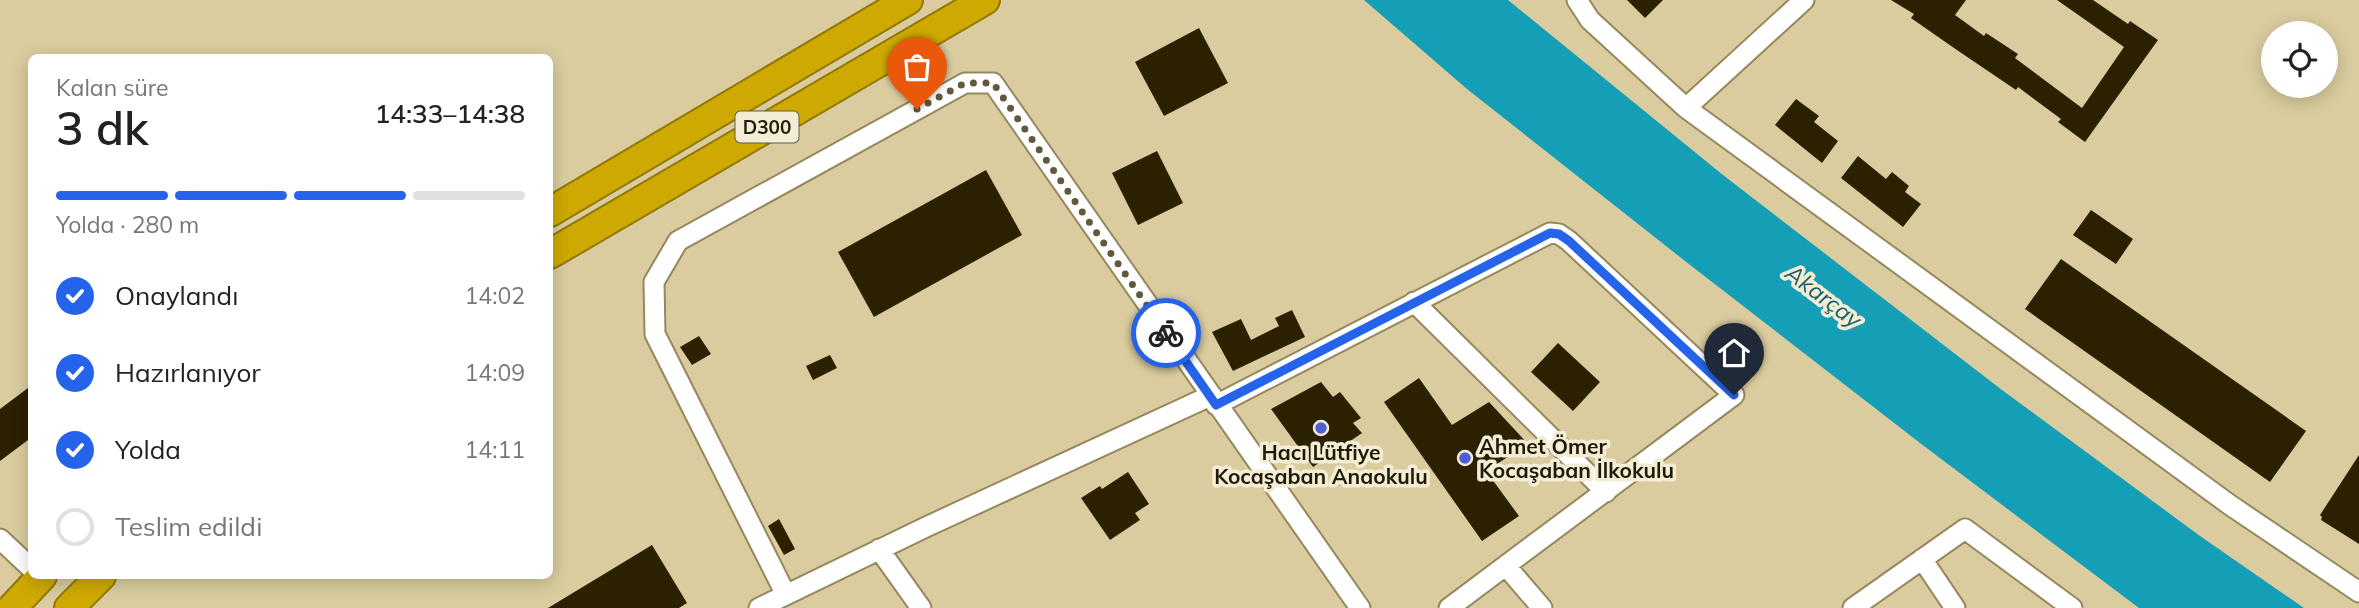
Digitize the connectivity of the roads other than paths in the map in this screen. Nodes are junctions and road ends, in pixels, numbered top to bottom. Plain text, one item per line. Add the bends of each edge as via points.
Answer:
1 (908, 0) edge
2 (985, 0) edge
3 (1577, 0) edge
4 (1804, 0) edge
5 (1686, 108) junction
6 (553, 210) edge
7 (553, 252) edge
8 (1414, 302) junction
9 (1213, 401) junction
10 (1606, 492) junction
11 (0, 539) edge
12 (879, 549) junction
13 (1922, 559) junction
14 (28, 565) edge
15 (1506, 566) junction
16 (34, 579) edge
17 (98, 579) edge
18 (2359, 592) edge
19 (785, 593) junction
20 (72, 607) edge
21 (12, 608) edge
22 (759, 608) edge
23 (921, 608) edge
24 (1360, 608) edge
25 (1449, 608) edge
26 (1542, 608) edge
27 (1853, 608) edge
28 (1955, 608) edge
29 (2072, 608) edge

1 - 6 highway, D300
2 - 7 highway, D300
3 - 5 street via 1590,20
4 - 5 street
5 - 18 street via 2230,505
8 - 9 street
8 - 10 street
8 - 10 street via 1542,235 1559,234 1734,395
9 - 12 street
9 - 19 street via 993,83 965,83 678,241 654,282 655,334
9 - 24 street
10 - 15 street
11 - 14 street
12 - 19 street
12 - 23 street
13 - 27 street
13 - 28 street
13 - 29 street via 1965,529
15 - 25 street
15 - 26 street
16 - 21 highway
17 - 20 highway
19 - 22 street

